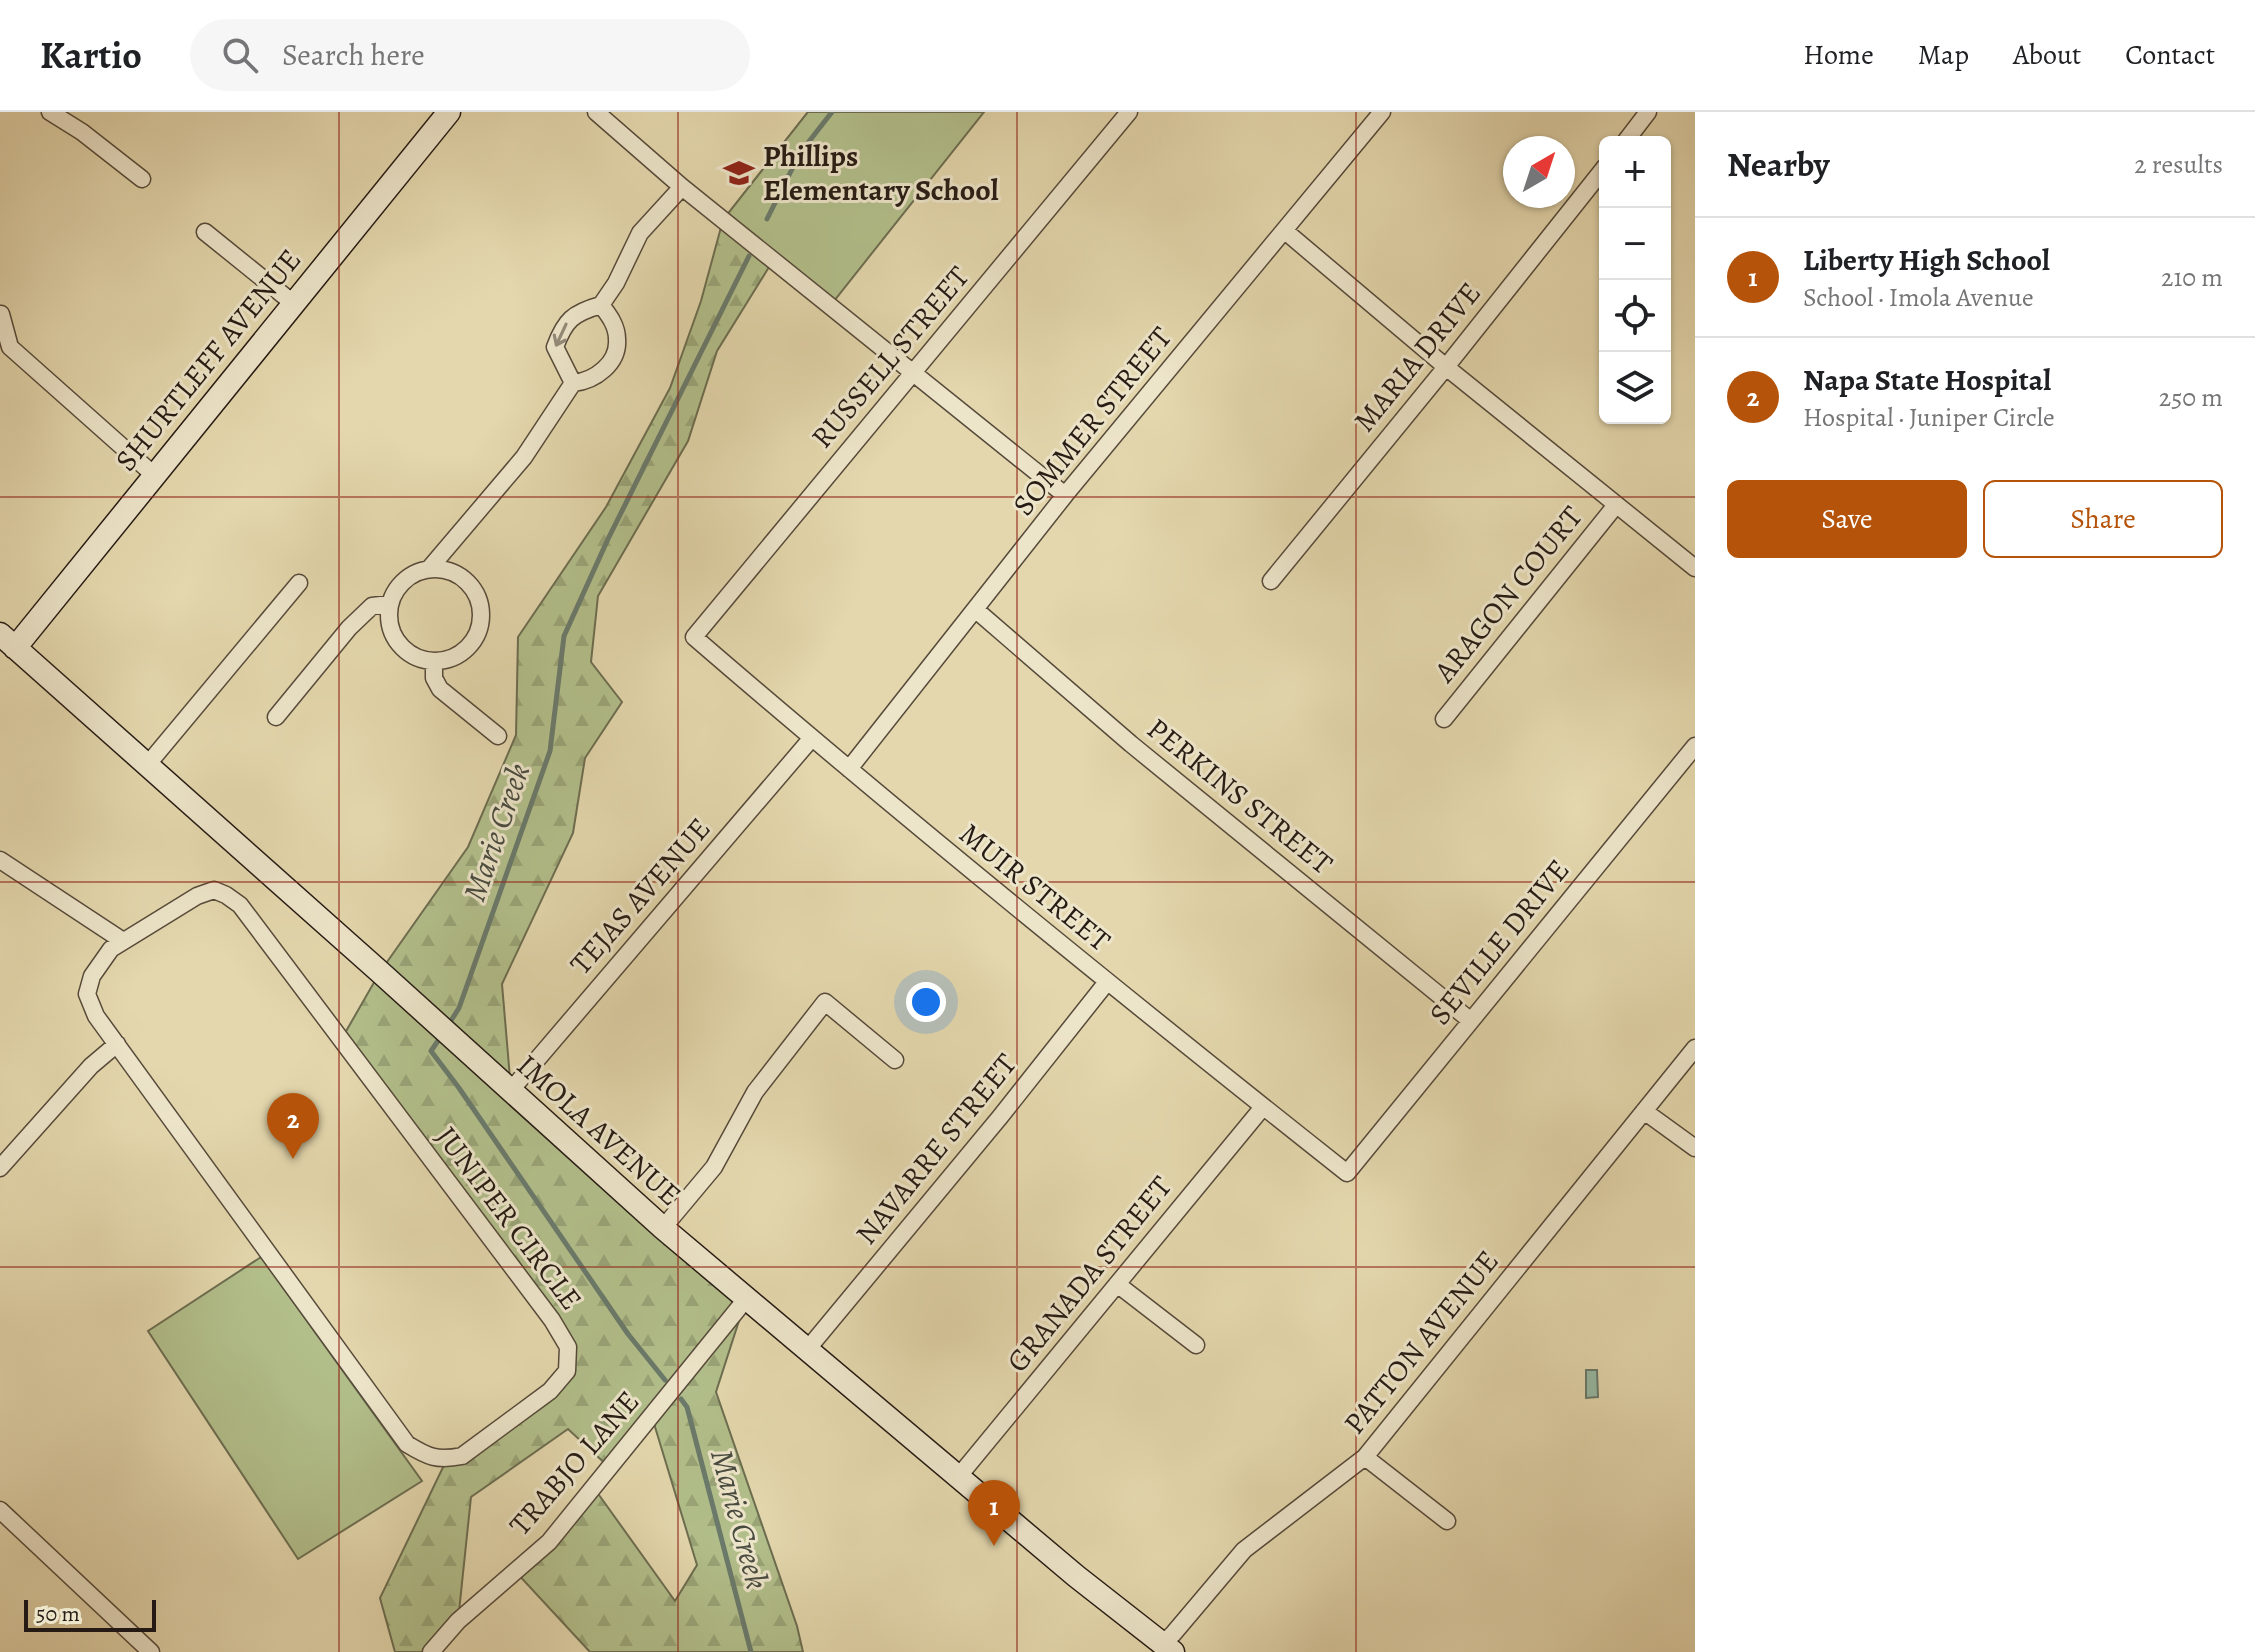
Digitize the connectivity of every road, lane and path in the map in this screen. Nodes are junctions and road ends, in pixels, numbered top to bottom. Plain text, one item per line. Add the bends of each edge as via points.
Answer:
1 (50, 112) edge
2 (449, 112) edge
3 (596, 112) edge
4 (1129, 112) edge
5 (1382, 112) edge
6 (1648, 112) edge
7 (1630, 136) edge
8 (1599, 175) edge
9 (142, 179) dead end
10 (682, 187) junction
11 (1285, 231) junction
12 (205, 232) dead end
13 (293, 303) junction
14 (601, 305) junction
15 (1, 314) edge
16 (1446, 367) junction
17 (913, 372) junction
18 (573, 383) junction
19 (154, 475) junction
20 (1065, 495) junction
21 (1616, 505) junction
22 (1695, 568) edge
23 (429, 569) junction
24 (1271, 581) dead end
25 (299, 583) dead end
26 (390, 604) junction
27 (976, 610) junction
28 (694, 637) joint
29 (8, 641) edge
30 (434, 662) junction
31 (276, 717) dead end
32 (1444, 719) dead end
33 (498, 736) dead end
34 (811, 739) junction
35 (1695, 746) edge
36 (148, 764) junction
37 (849, 769) junction
38 (0, 860) edge
39 (123, 941) junction
40 (1107, 982) junction
41 (1471, 1021) junction
42 (117, 1044) junction
43 (1695, 1048) edge
44 (895, 1060) dead end
45 (511, 1090) junction
46 (1263, 1107) junction
47 (1644, 1111) junction
48 (1695, 1148) edge
49 (0, 1168) edge
50 (1347, 1173) joint
51 (663, 1228) junction
52 (1117, 1284) junction
53 (746, 1299) junction
54 (1196, 1345) dead end
55 (806, 1351) junction
56 (1365, 1457) junction
57 (959, 1476) junction
58 (0, 1510) edge
59 (1447, 1521) dead end
60 (1168, 1648) edge
61 (151, 1652) edge
62 (431, 1652) edge

1 - 9 street
2 - 13 street, SHURTLEFF AVENUE
3 - 10 street
4 - 17 street, RUSSELL STREET
5 - 11 street, SOMMER STREET
6 - 7 street
8 - 16 street, MARIA DRIVE
10 - 14 street via 640,233
10 - 17 street
11 - 16 street
11 - 20 street, SOMMER STREET
12 - 13 street
13 - 19 street, SHURTLEFF AVENUE
14 -> 18 street via 563,326 555,347
14 - 18 street via 618,338 616,356 603,371
15 - 19 street via 10,347
16 - 21 street
16 - 24 street, MARIA DRIVE
17 - 20 street
17 - 28 street, RUSSELL STREET
18 - 23 street via 524,457
19 - 29 street, SHURTLEFF AVENUE
20 - 27 street, SOMMER STREET
21 - 22 street
21 - 32 street, ARAGON COURT
23 - 26 street via 402,583
23 - 30 street via 459,575 479,598 482,613 474,642 449,660
25 - 36 street
26 - 30 street via 395,640 419,659
26 - 31 street via 372,606 349,628
27 - 37 street, SOMMER STREET
27 - 41 street, PERKINS STREET via 1143,754
28 - 34 street, MUIR STREET
29 - 36 street, IMOLA AVENUE
30 - 33 street via 440,689
34 - 37 street, MUIR STREET
34 - 45 street, TEJAS AVENUE
35 - 41 street, SEVILLE DRIVE
36 - 45 street, IMOLA AVENUE
37 - 40 street, MUIR STREET
38 - 39 street
39 - 42 street, JUNIPER CIRCLE via 92,976 87,994
39 - 42 street, JUNIPER CIRCLE via 214,890 240,905 552,1320 568,1347 567,1371 550,1391 462,1456 428,1457 407,1444
40 - 46 street, MUIR STREET
40 - 55 street, NAVARRE STREET
41 - 50 street, SEVILLE DRIVE
42 - 49 street
43 - 47 street, PATTON AVENUE
44 - 51 street via 825,1002 755,1092 714,1167
45 - 51 street, IMOLA AVENUE
46 - 50 street, MUIR STREET
46 - 52 street, GRANADA STREET
47 - 48 street
47 - 56 street, PATTON AVENUE
51 - 53 street, IMOLA AVENUE
52 - 54 street
52 - 57 street, GRANADA STREET
53 - 55 street, IMOLA AVENUE
53 - 62 street, TRABJO LANE via 549,1542 458,1621
55 - 57 street, IMOLA AVENUE
56 - 59 street
56 - 60 street, PATTON AVENUE via 1244,1550 1173,1634
57 - 60 street, IMOLA AVENUE
58 - 61 street

